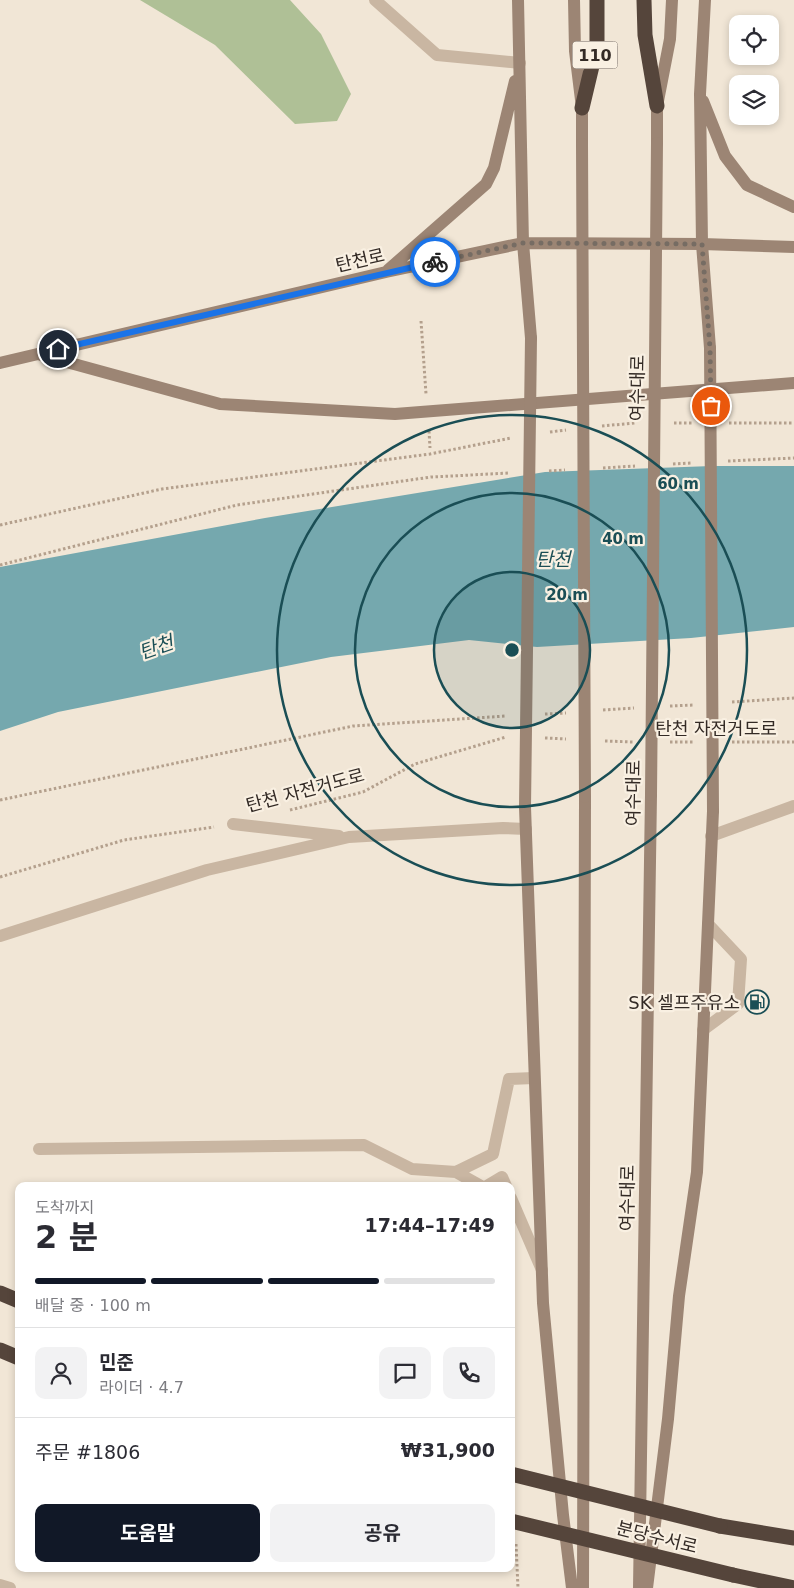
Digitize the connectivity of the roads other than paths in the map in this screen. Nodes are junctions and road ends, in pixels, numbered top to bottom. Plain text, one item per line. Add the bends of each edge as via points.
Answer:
1 (375, 0) edge
2 (518, 0) edge
3 (574, 0) edge
4 (597, 0) edge
5 (644, 0) edge
6 (672, 0) edge
7 (705, 0) edge
8 (520, 64) junction
9 (700, 94) junction
10 (657, 106) junction
11 (582, 108) junction
12 (794, 207) edge
13 (523, 243) junction
14 (702, 244) junction
15 (794, 247) edge
16 (386, 272) junction
17 (39, 354) junction
18 (0, 363) edge
19 (794, 383) edge
20 (794, 806) edge
21 (233, 824) road end
22 (526, 829) junction
23 (711, 836) junction
24 (349, 837) junction
25 (708, 924) junction
26 (0, 936) edge
27 (703, 1030) junction
28 (534, 1078) junction
29 (39, 1149) dead end
30 (456, 1172) junction
31 (474, 1182) edge
32 (494, 1182) edge
33 (504, 1182) edge
34 (515, 1207) edge
35 (542, 1270) junction
36 (0, 1293) edge
37 (15, 1299) edge
38 (0, 1350) edge
39 (15, 1356) edge
40 (515, 1475) edge
41 (515, 1522) edge
42 (794, 1538) edge
43 (0, 1585) edge
44 (10, 1588) edge
45 (572, 1588) edge
46 (583, 1588) edge
47 (639, 1588) edge
48 (647, 1588) edge
49 (794, 1588) edge

1 - 8 street via 437,55
2 - 8 main road
3 - 11 main road via 575,50
4 - 11 highway, 110 via 597,45
5 - 10 highway via 644,35
6 - 10 main road, 여수대로 via 670,39
7 - 9 main road
8 - 13 main road
8 - 16 main road via 494,168 486,184
9 - 12 main road via 725,156 747,185
9 - 14 main road
10 - 47 main road, 여수대로, bridge
11 - 46 main road, bridge via 585,797
13 - 14 main road, 탄천로
13 - 16 main road, 탄천로
13 - 22 main road, bridge via 530,338
14 - 15 main road, 탄천로
14 - 23 main road, bridge via 710,348
16 - 17 main road, 탄천로
17 - 18 main road, 탄천로
17 - 19 main road via 220,404 396,414
20 - 23 street
21 - 24 street
22 - 24 street
22 - 28 main road
23 - 25 main road
24 - 26 street via 207,870
25 - 27 main road
25 - 27 street via 741,959 738,1004
27 - 48 main road via 696,1172
28 - 30 street via 509,1079 493,1154
28 - 35 main road
29 - 30 street via 364,1146 412,1169
30 - 31 street
32 - 33 street via 502,1177
34 - 35 street
35 - 45 main road
36 - 37 highway
38 - 39 highway
40 - 42 highway, 분당수서로, bridge via 720,1526
41 - 49 highway, 분당수서로, bridge
43 - 44 street

